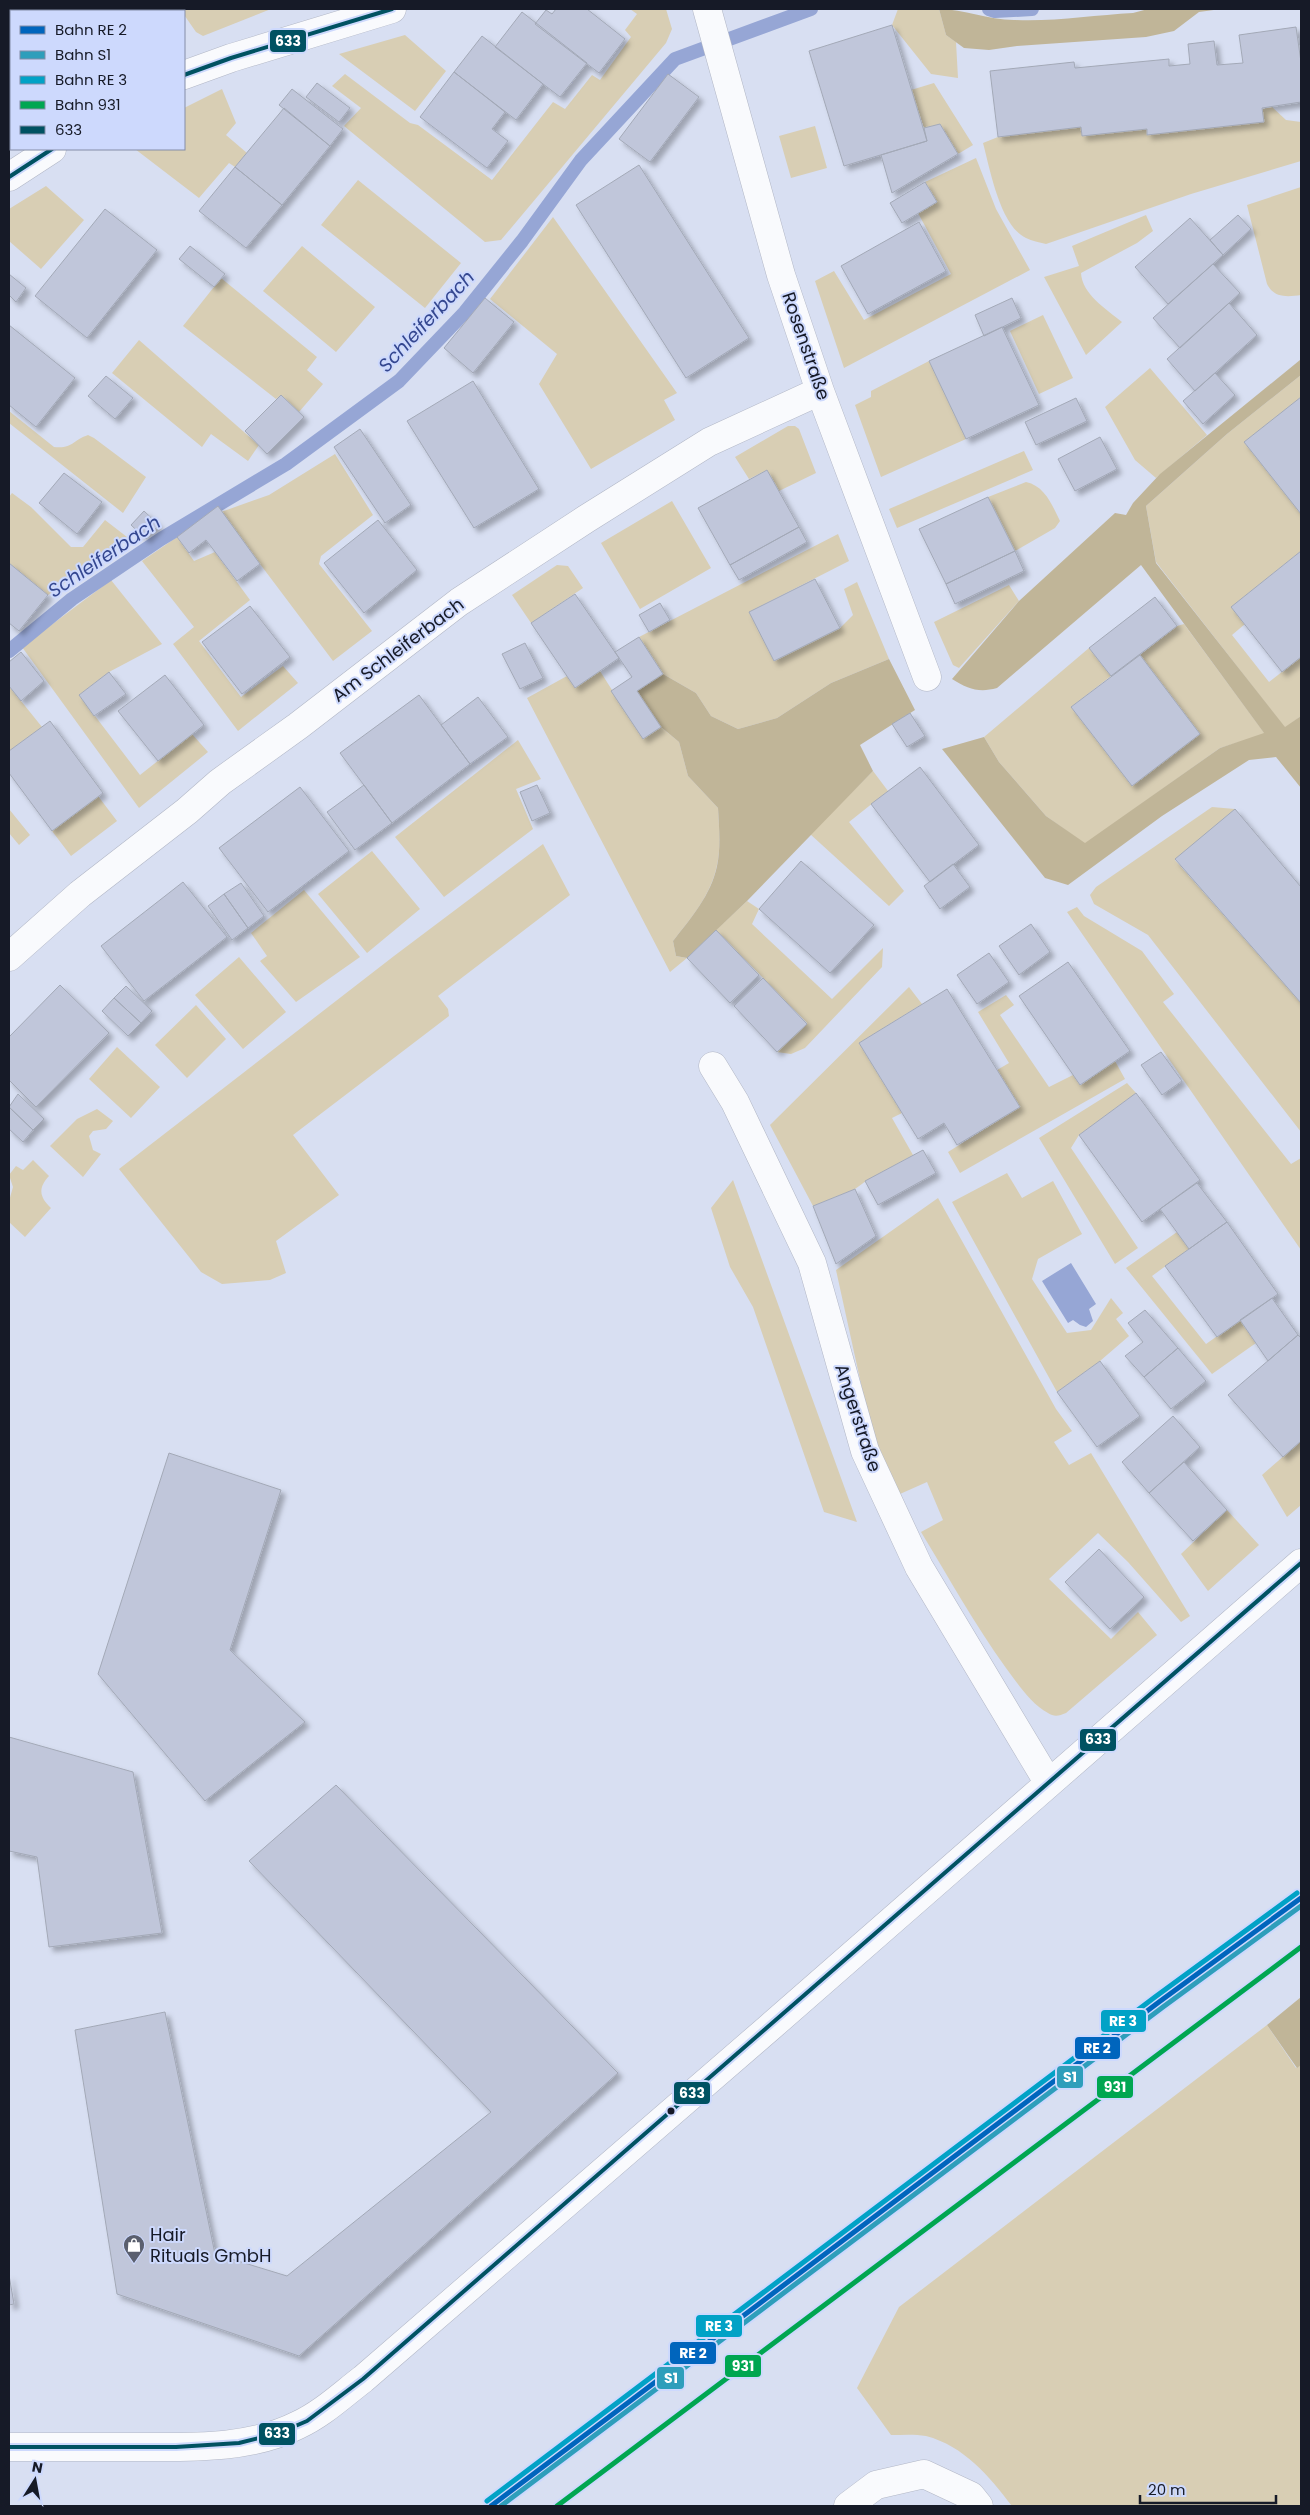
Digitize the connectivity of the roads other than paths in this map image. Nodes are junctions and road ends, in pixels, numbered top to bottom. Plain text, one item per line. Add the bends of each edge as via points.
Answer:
1 (392, 9) edge
2 (707, 9) edge
3 (187, 66) edge
4 (50, 150) edge
5 (9, 177) edge
6 (820, 391) junction
7 (927, 676) dead end
8 (9, 957) edge
9 (714, 1066) dead end
10 (1301, 1563) edge
11 (1048, 1782) junction
12 (9, 2447) edge
13 (848, 2506) edge
14 (979, 2506) edge

1 - 3 street
2 - 6 street, Rosenstraße via 729,80 768,233
4 - 5 street
6 - 7 street, Rosenstraße
6 - 8 street, Am Schleiferbach via 709,442 459,602 220,782 188,811 80,894
9 - 11 street, Angerstraße via 735,1102 812,1263 865,1451 919,1567
10 - 11 street
11 - 12 street via 363,2379 298,2426 264,2438 231,2444
13 - 14 street via 876,2485 924,2474 971,2496

